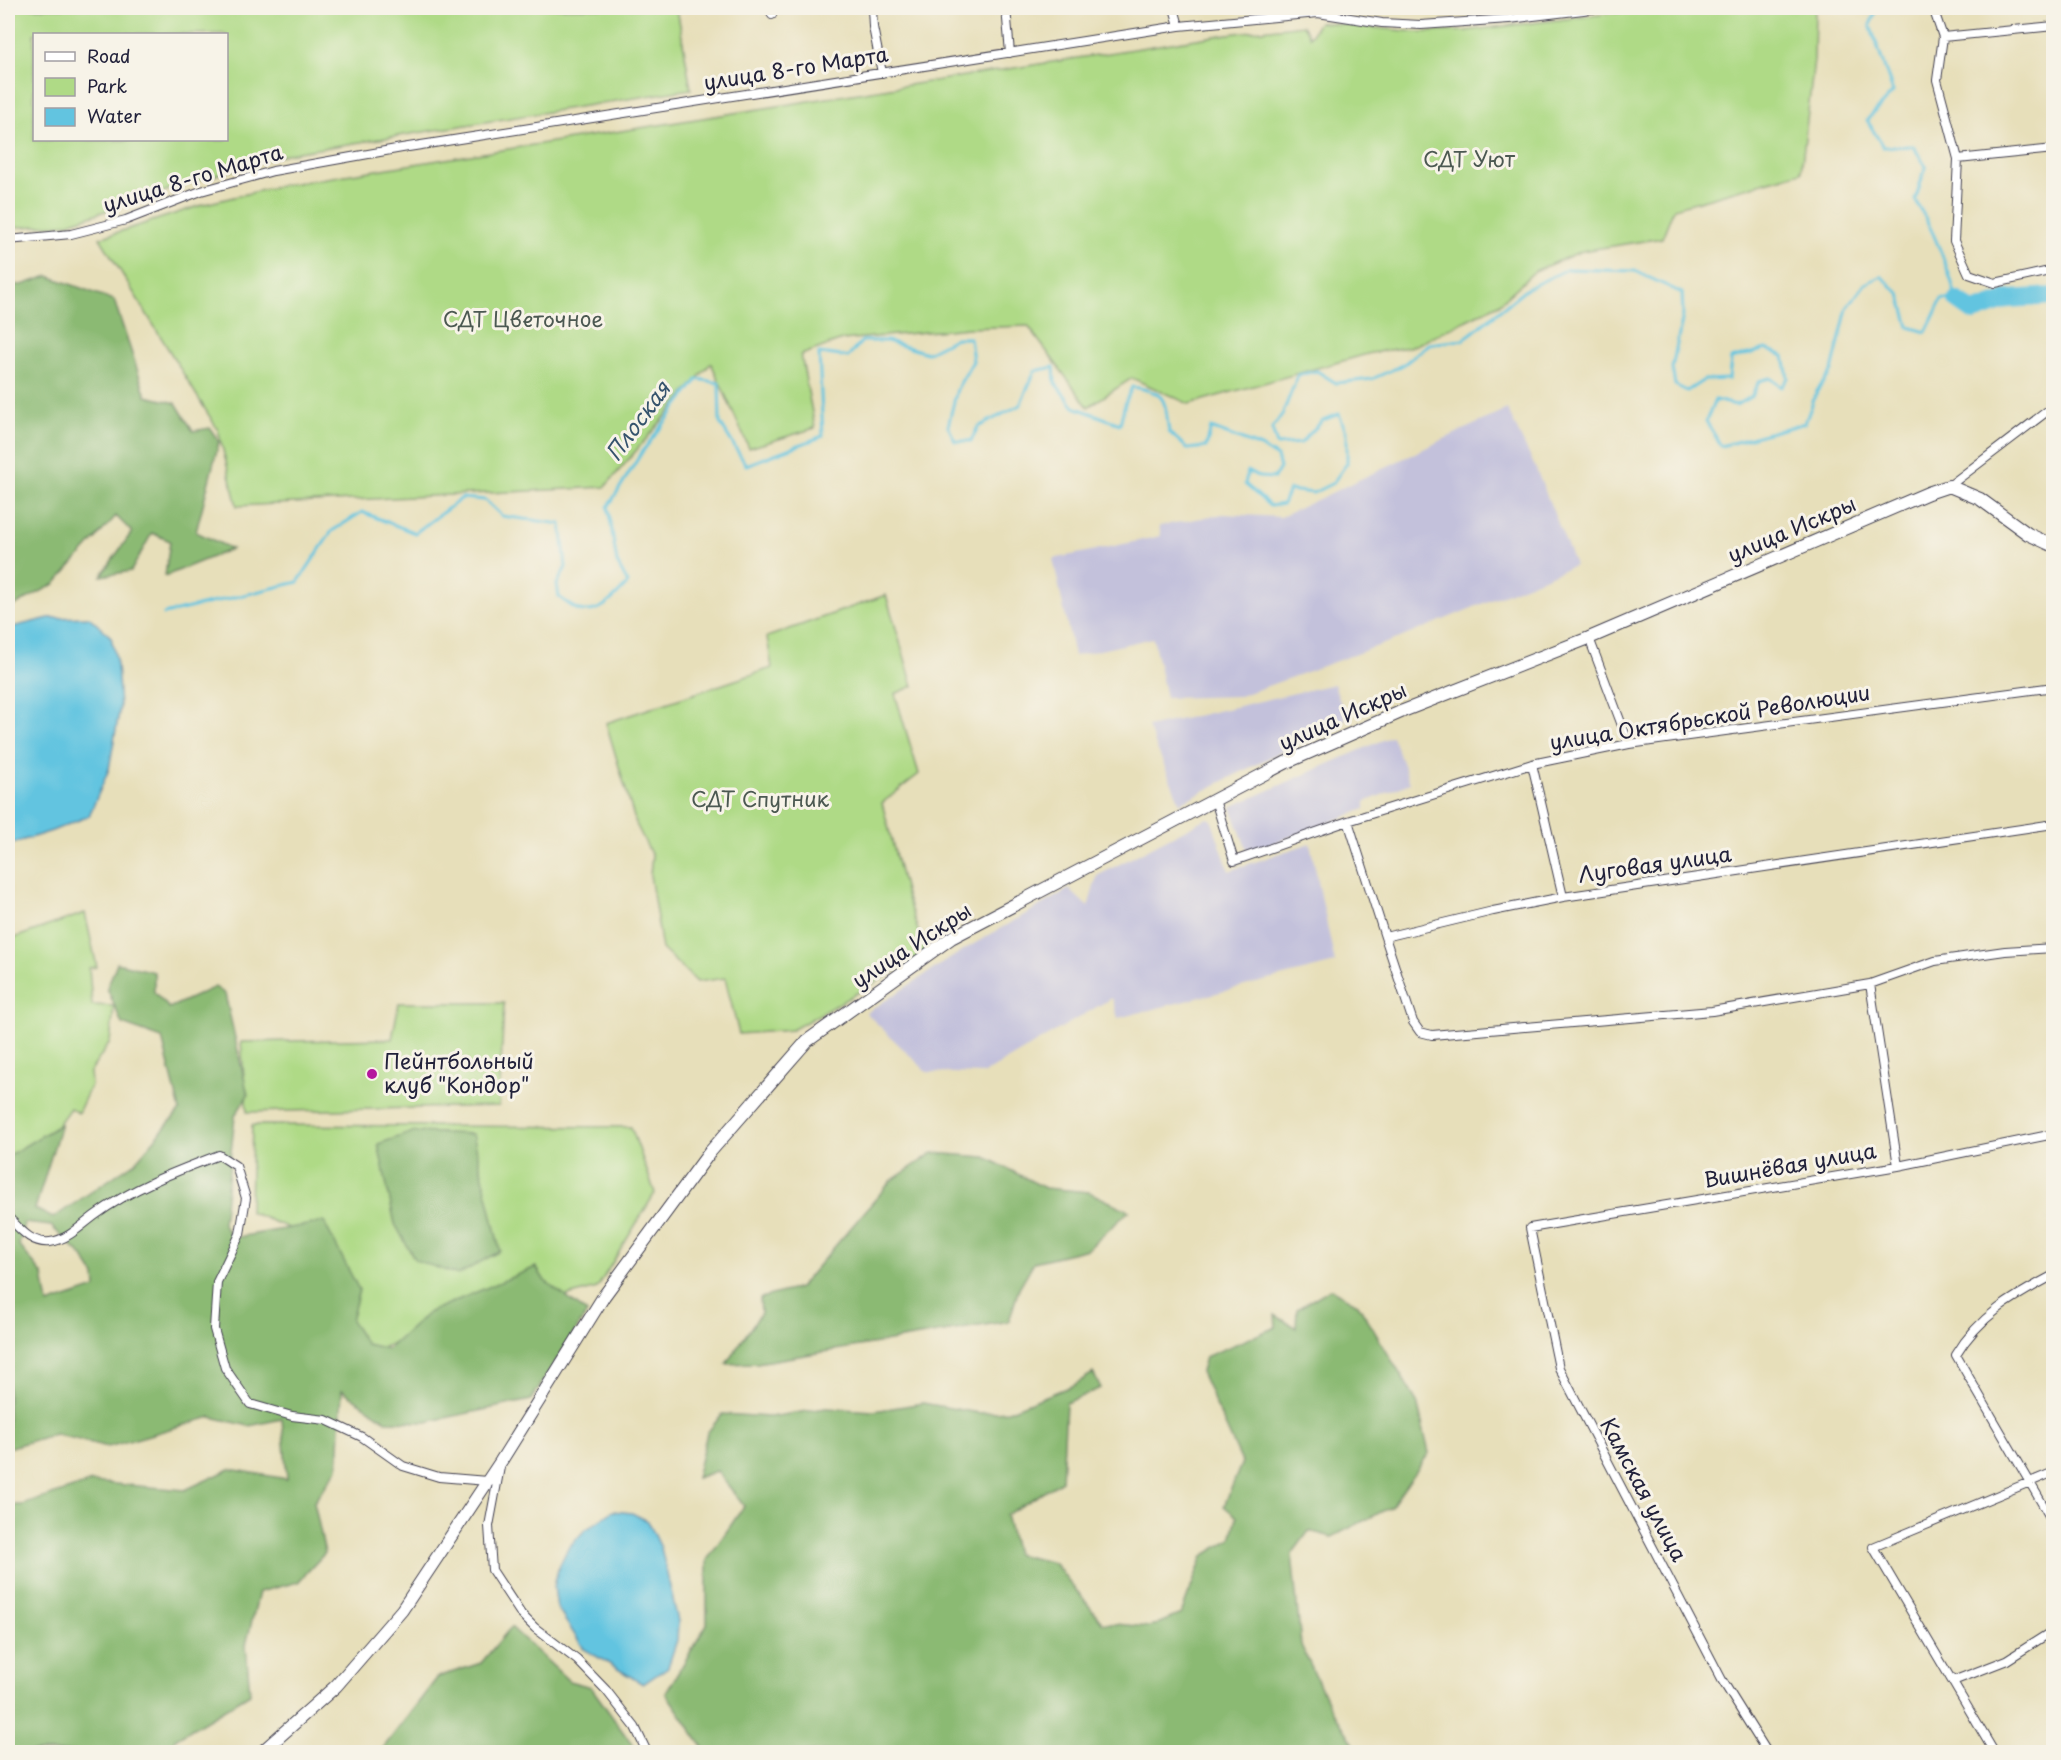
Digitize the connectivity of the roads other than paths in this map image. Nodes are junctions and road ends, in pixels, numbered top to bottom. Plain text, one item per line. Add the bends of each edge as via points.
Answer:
1 (872, 8) edge
2 (1006, 8) edge
3 (1174, 8) edge
4 (1600, 8) edge
5 (1933, 8) edge
6 (1311, 11) edge
7 (1286, 12) edge
8 (1179, 26) junction
9 (2054, 26) edge
10 (1943, 37) junction
11 (1010, 53) junction
12 (882, 73) junction
13 (2054, 149) edge
14 (1958, 159) junction
15 (8, 240) edge
16 (2054, 270) edge
17 (2054, 406) edge
18 (1949, 486) junction
19 (2054, 546) edge
20 (1589, 638) junction
21 (2054, 687) edge
22 (1629, 744) junction
23 (1532, 764) junction
24 (1215, 800) junction
25 (1348, 821) junction
26 (2054, 825) edge
27 (1563, 897) junction
28 (1384, 937) junction
29 (2054, 948) edge
30 (1870, 984) junction
31 (2054, 1134) edge
32 (1898, 1166) junction
33 (8, 1217) edge
34 (1530, 1228) joint
35 (2054, 1275) edge
36 (501, 1461) junction
37 (2054, 1472) edge
38 (487, 1481) junction
39 (2028, 1482) junction
40 (2054, 1524) edge
41 (2054, 1629) edge
42 (1953, 1681) junction
43 (262, 1752) edge
44 (647, 1752) edge
45 (1767, 1752) edge
46 (1994, 1752) edge

1 - 12 street
2 - 11 street
3 - 8 street
4 - 6 street, улица 8-го Марта via 1421,25
5 - 10 street
6 - 7 street, улица 8-го Марта
7 - 8 street, улица 8-го Марта
8 - 11 street, улица 8-го Марта
9 - 10 street
10 - 14 street via 1937,80
11 - 12 street, улица 8-го Марта
12 - 15 street, улица 8-го Марта via 273,171 201,191 119,222 71,234
13 - 14 street
14 - 16 street via 1954,241 1969,274 1995,283
17 - 18 street
18 - 19 main road via 1980,500 2028,534
18 - 20 main road, улица Искры
20 - 22 street
20 - 24 main road, улица Искры via 1403,711 1285,763
21 - 22 street, улица Октябрьской Революции
22 - 23 street, улица Октябрьской Революции
23 - 25 street, улица Октябрьской Революции
23 - 27 street
24 - 25 street, улица Октябрьской Революции via 1234,861
24 - 36 main road, улица Искры via 951,938 807,1041 710,1152 610,1287
25 - 28 street
26 - 27 street, Луговая улица
27 - 28 street, Луговая улица
28 - 30 street via 1413,1022 1420,1032 1432,1035 1712,1011
29 - 30 street via 1935,962
30 - 32 street
31 - 32 street, Вишнёвая улица
32 - 34 street, Вишнёвая улица
33 - 38 street via 29,1238 49,1242 64,1238 118,1198 219,1155 236,1166 246,1198 240,1234 217,1282 214,1329 225,1368 250,1404 292,1416 326,1420 362,1437 403,1466 439,1477
34 - 45 street, Камская улица via 1560,1368 1722,1680
35 - 39 street via 1991,1313 1967,1337 1956,1355
36 - 38 main road, улица Искры
36 - 44 street via 489,1526 492,1570 521,1614 577,1660 606,1690 635,1727
37 - 39 street
38 - 43 main road, улица Искры via 402,1610 336,1686
39 - 40 street
39 - 42 street via 1873,1547
41 - 42 street via 2007,1660
42 - 46 street

